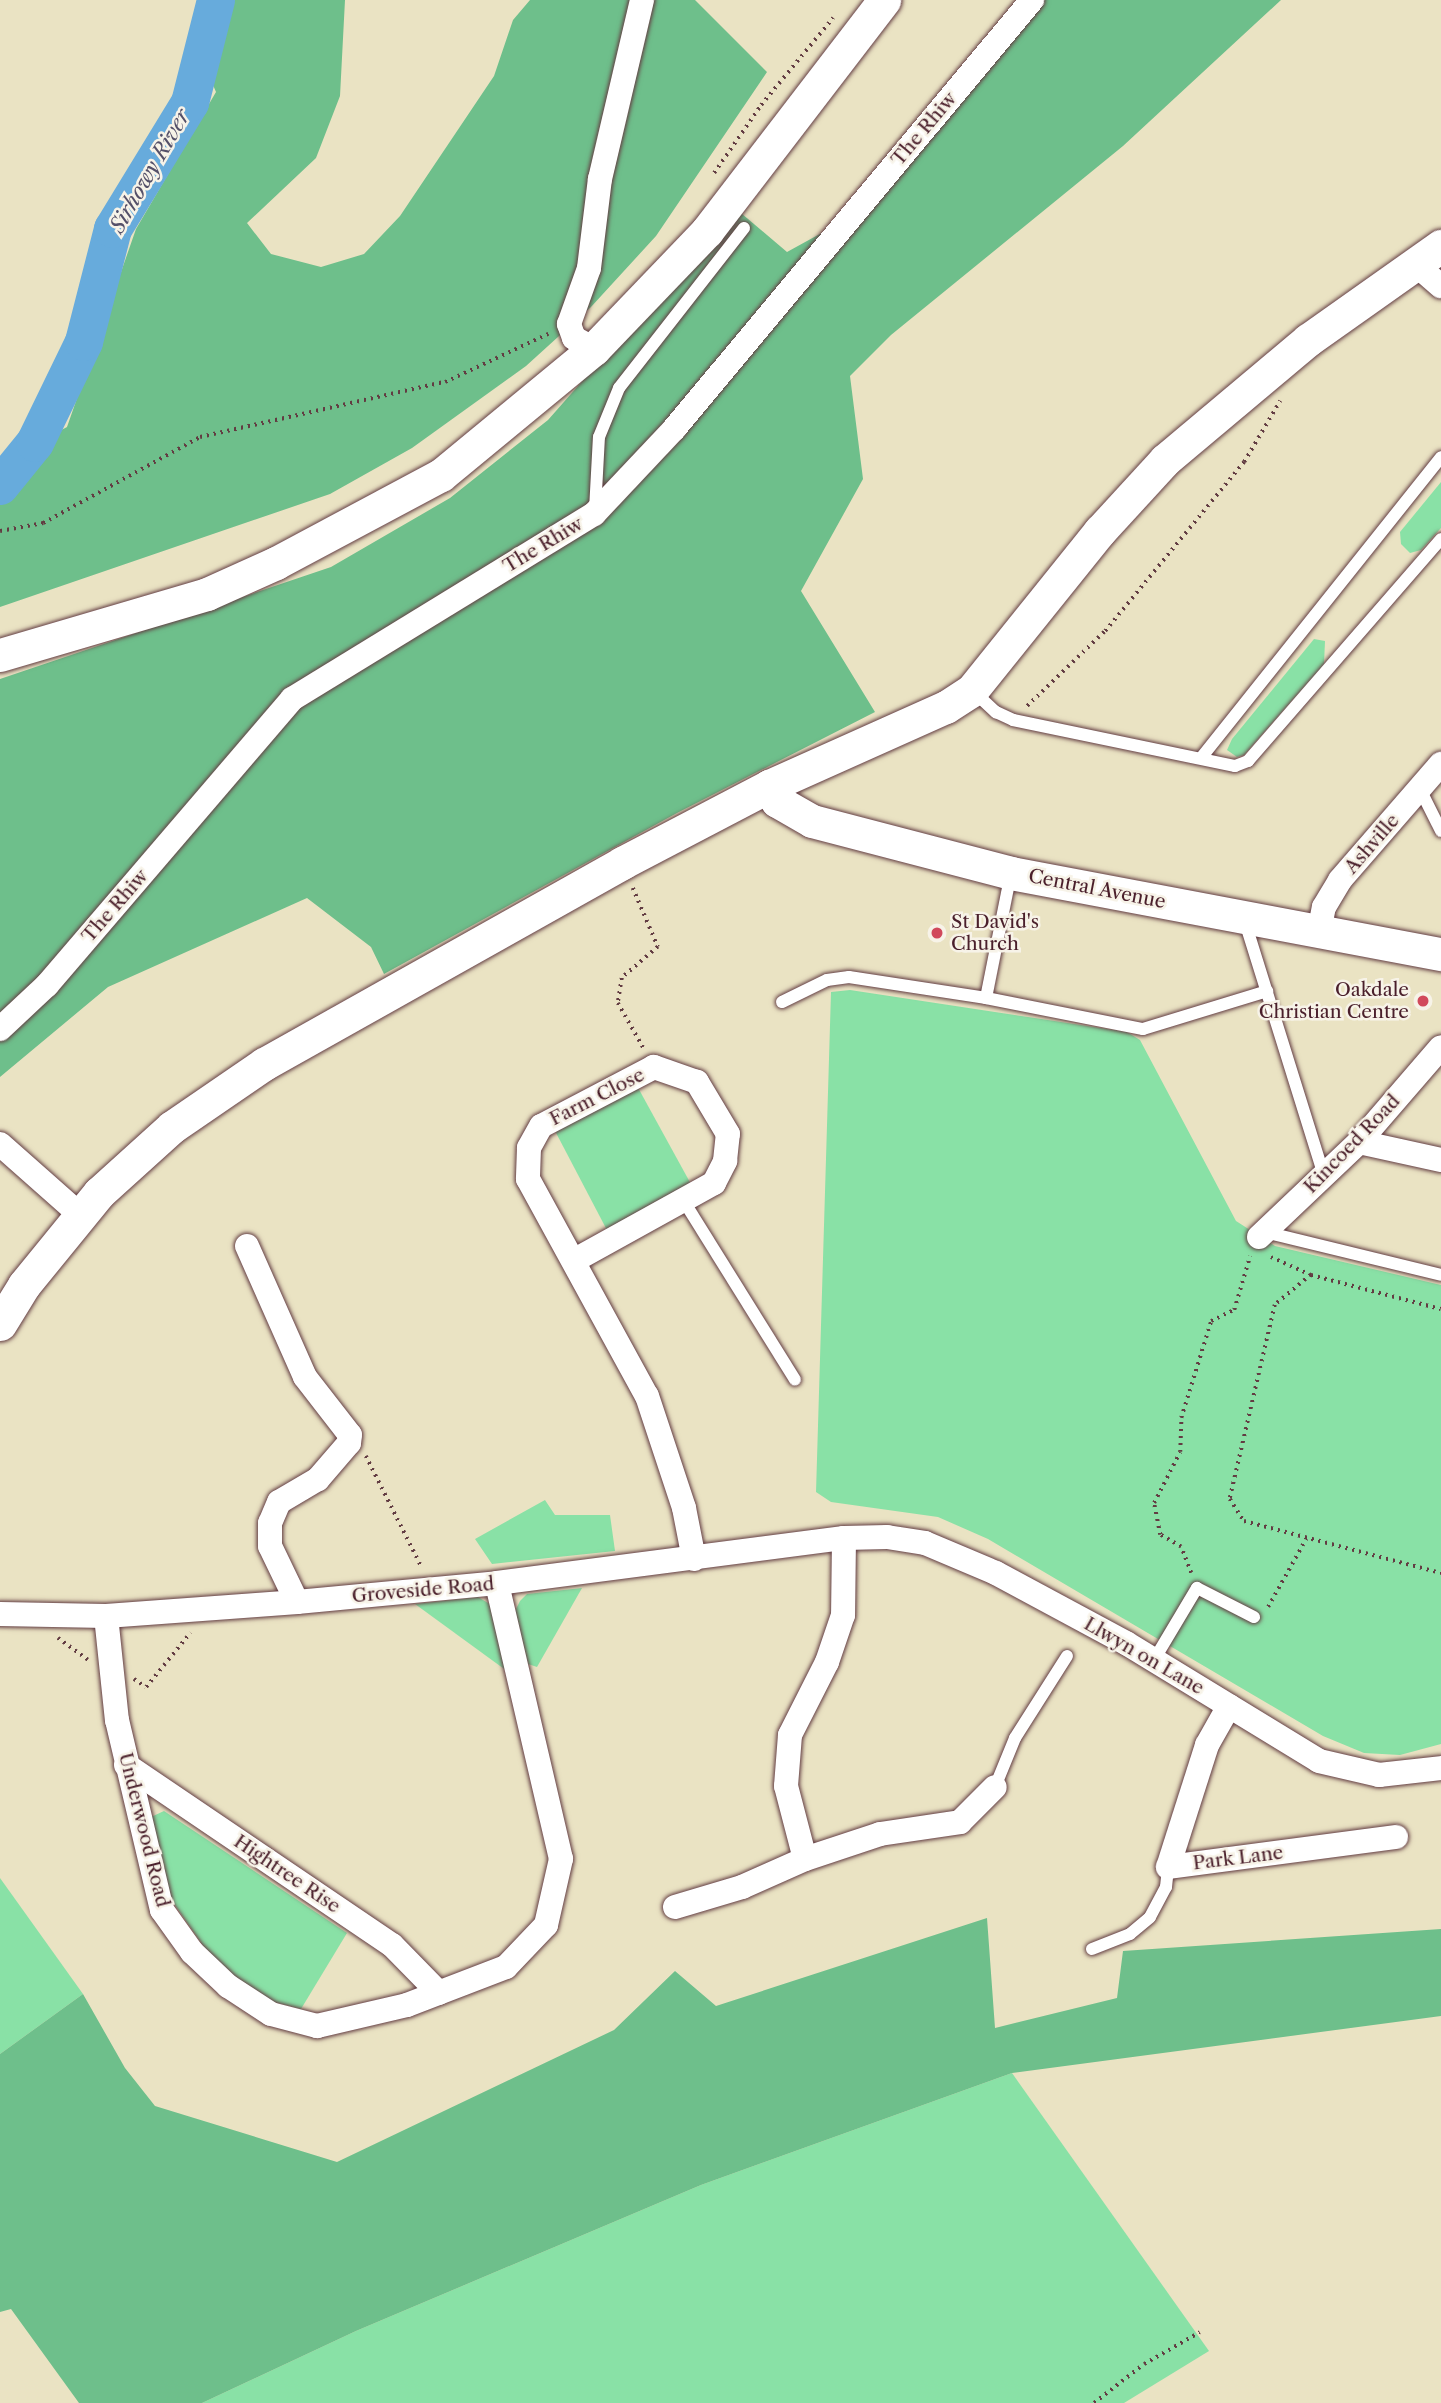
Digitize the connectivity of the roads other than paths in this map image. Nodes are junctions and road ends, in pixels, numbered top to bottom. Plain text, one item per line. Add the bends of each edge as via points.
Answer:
1 (642, 0) edge
2 (884, 0) edge
3 (1032, 0) edge
4 (744, 228) dead end
5 (1441, 246) edge
6 (1413, 262) junction
7 (1441, 286) edge
8 (594, 349) junction
9 (1441, 457) edge
10 (594, 514) junction
11 (1441, 539) edge
12 (0, 655) edge
13 (972, 690) junction
14 (1201, 758) junction
15 (1441, 764) edge
16 (769, 786) junction
17 (1420, 789) junction
18 (1441, 831) edge
19 (1011, 873) junction
20 (1244, 918) junction
21 (1319, 932) junction
22 (1441, 954) edge
23 (1267, 991) junction
24 (986, 998) junction
25 (782, 1002) dead end
26 (0, 1029) edge
27 (1441, 1047) edge
28 (1359, 1142) junction
29 (0, 1144) edge
30 (1441, 1160) edge
31 (1324, 1175) junction
32 (685, 1203) junction
33 (79, 1214) junction
34 (1259, 1239) joint
35 (247, 1246) dead end
36 (575, 1260) junction
37 (1441, 1275) edge
38 (0, 1324) edge
39 (795, 1380) dead end
40 (844, 1538) junction
41 (694, 1559) junction
42 (497, 1583) junction
43 (297, 1602) junction
44 (6, 1614) edge
45 (106, 1616) junction
46 (1254, 1617) road end
47 (1067, 1656) dead end
48 (1154, 1660) junction
49 (1230, 1706) junction
50 (126, 1765) junction
51 (1441, 1769) edge
52 (995, 1787) joint
53 (1396, 1837) dead end
54 (805, 1859) junction
55 (1168, 1867) junction
56 (675, 1907) dead end
57 (1092, 1950) dead end
58 (439, 1993) junction

1 - 8 street via 600,179 589,268 569,324 574,338
2 - 8 street via 707,232
3 - 10 street, The Rhiw via 674,429
4 - 10 lane via 619,388 599,437
5 - 6 street
6 - 7 street
6 - 13 street via 1291,353 1165,460 1100,531
8 - 12 street via 441,475 276,563 207,594
9 - 14 lane
10 - 26 street, The Rhiw via 292,699 47,985
11 - 14 lane via 1248,761 1235,766
13 - 14 lane via 996,712 1013,720
13 - 16 street via 946,708
15 - 17 street, Ashville
16 - 19 street, Central Avenue via 777,801 811,821
16 - 33 street via 264,1064 172,1127
17 - 18 lane
17 - 21 street, Ashville via 1340,880 1324,907
19 - 20 street, Central Avenue
19 - 24 lane
20 - 21 street, Central Avenue
20 - 23 lane
21 - 22 street, Central Avenue
23 - 24 lane via 1143,1029
23 - 31 lane
24 - 25 lane via 849,978 827,980
27 - 28 street, Kincoed Road
28 - 30 street
28 - 31 street, Kincoed Road
29 - 33 street
31 - 34 street, Kincoed Road
32 - 36 street, Farm Close
32 - 36 street, Farm Close via 715,1183 725,1161 728,1133 696,1082 654,1067 541,1126 529,1148 528,1178
32 - 39 lane
33 - 38 street
34 - 37 lane
35 - 43 street via 305,1377 350,1435 349,1443 318,1479 279,1502 270,1523 270,1546
36 - 41 street, Farm Close via 648,1395 684,1508
40 - 41 street, Groveside Road
40 - 48 street, Llwyn on Lane via 887,1537 925,1543 996,1573
40 - 54 street via 843,1615 827,1662 790,1735 786,1786
41 - 42 street, Groveside Road
42 - 43 street, Groveside Road
42 - 58 street, Underwood Road via 561,1859 546,1925 506,1967
43 - 45 street, Groveside Road
44 - 45 street, Groveside Road
45 - 50 street, Underwood Road
46 - 48 lane via 1197,1588
47 - 52 lane via 1015,1738
48 - 49 street, Llwyn on Lane
49 - 51 street, Llwyn on Lane via 1318,1761 1379,1775
49 - 55 street, Park Lane via 1207,1745
50 - 58 street, Hightree Rise via 392,1945
50 - 58 street, Underwood Road via 162,1910 192,1952 228,1986 271,2014 317,2026 407,2006
52 - 54 street via 960,1822 880,1834
53 - 55 street, Park Lane
54 - 56 street via 742,1887
55 - 57 lane via 1166,1887 1150,1917 1129,1934

